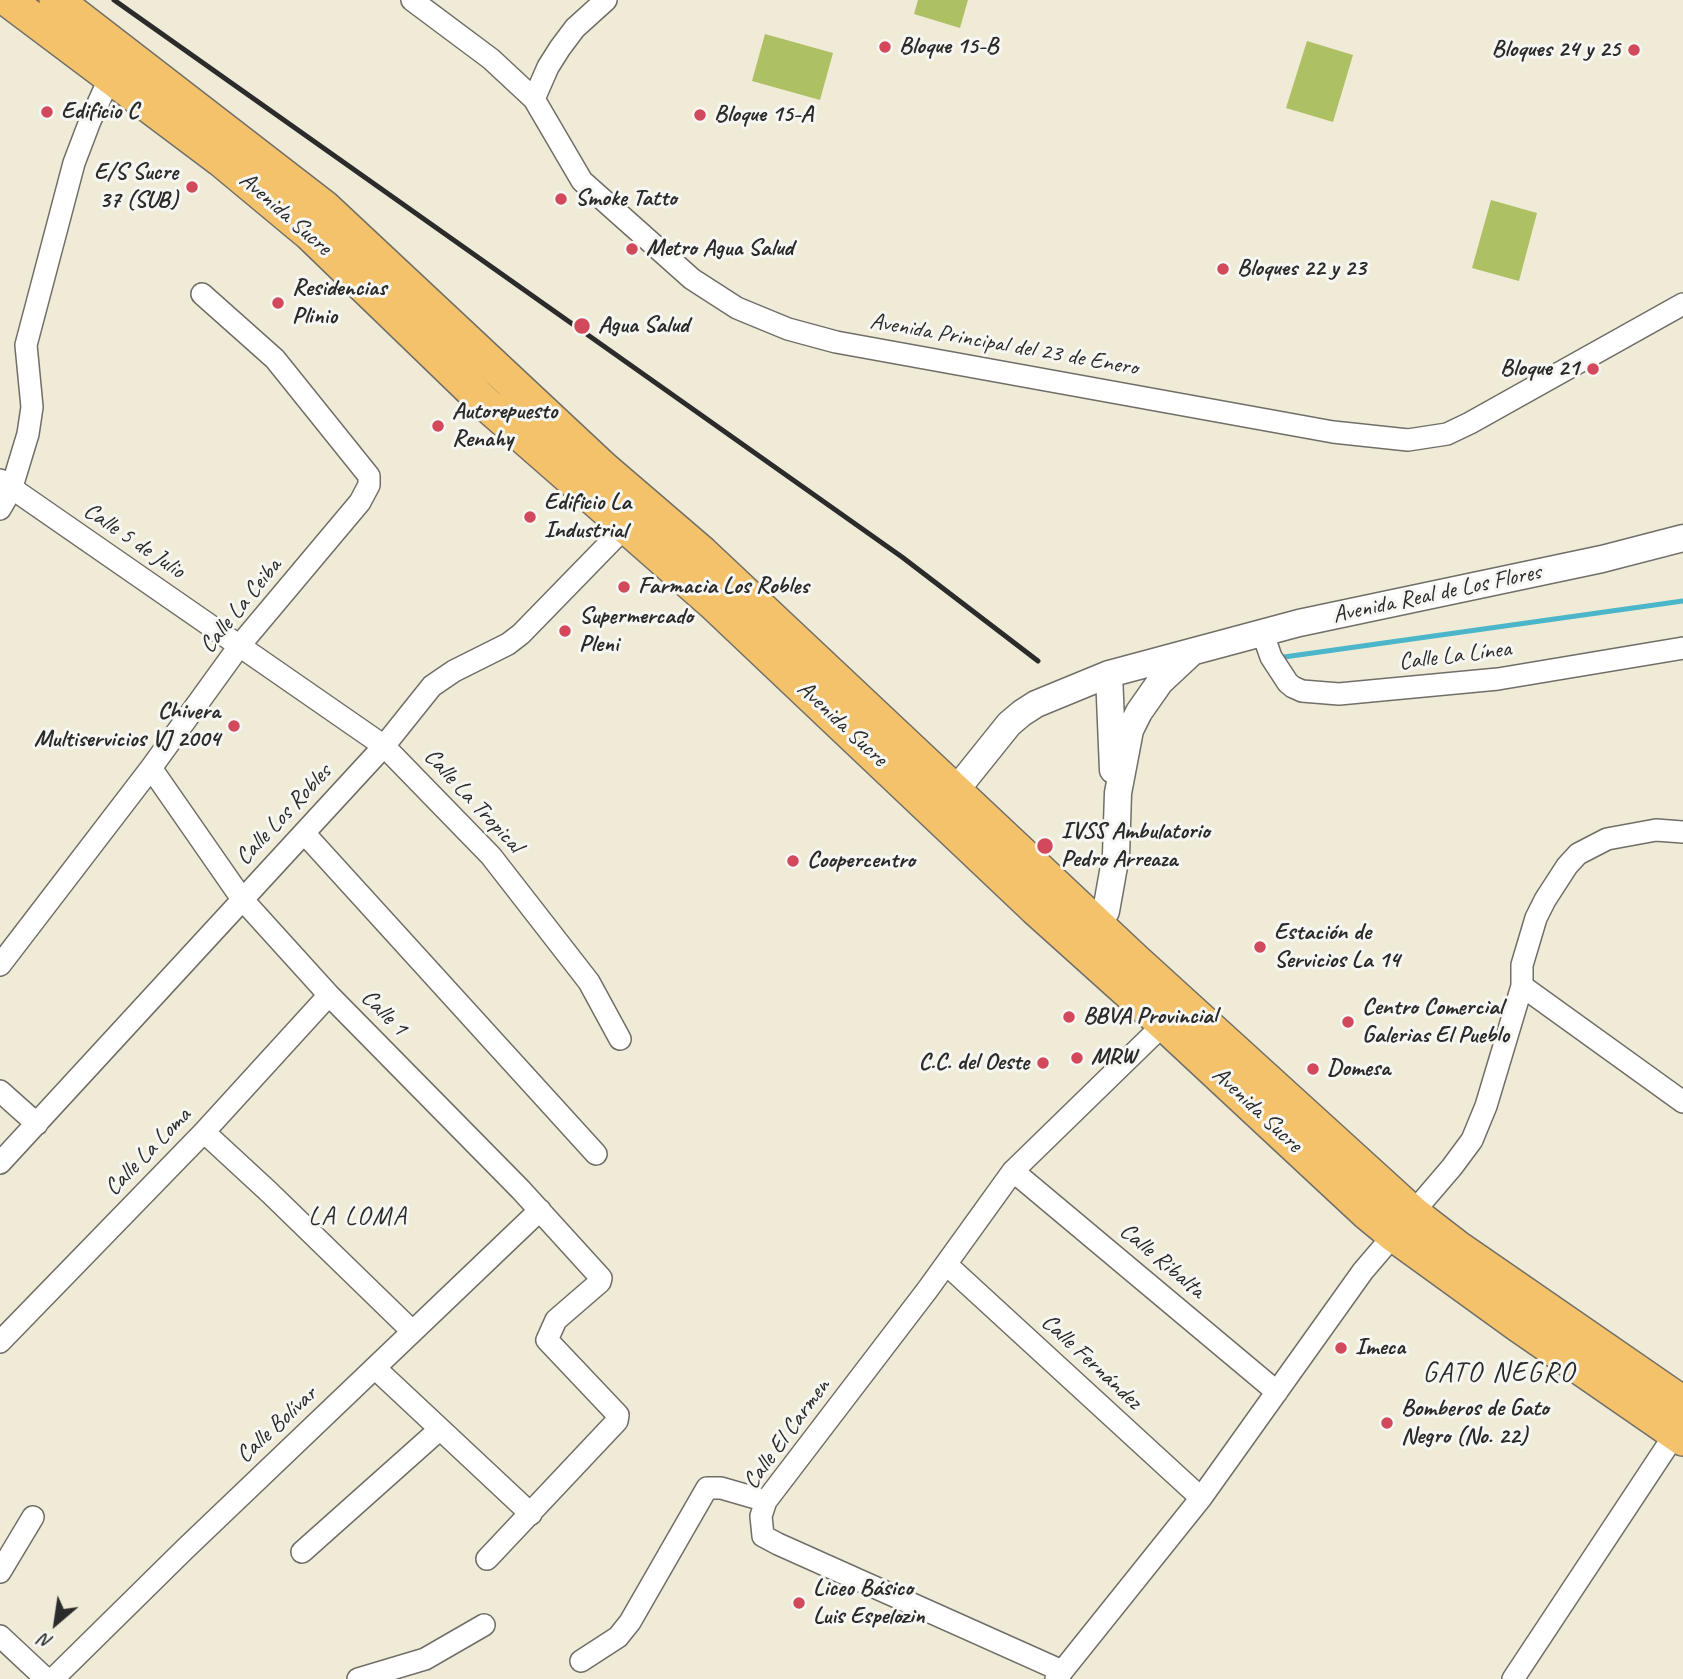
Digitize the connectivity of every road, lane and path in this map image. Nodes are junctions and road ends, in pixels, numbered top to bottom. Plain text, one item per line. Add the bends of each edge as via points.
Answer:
1 (8, 0) edge
2 (56, 0) edge
3 (412, 0) edge
4 (606, 0) edge
5 (110, 77) junction
6 (534, 99) junction
7 (202, 294) dead end
8 (1683, 304) edge
9 (6, 485) edge
10 (0, 509) edge
11 (636, 517) junction
12 (1683, 538) edge
13 (1263, 634) junction
14 (240, 645) junction
15 (1683, 648) edge
16 (1192, 653) junction
17 (1118, 672) junction
18 (1139, 712) junction
19 (384, 746) junction
20 (151, 768) junction
21 (956, 790) junction
22 (1118, 793) junction
23 (1683, 832) edge
24 (304, 833) junction
25 (242, 899) junction
26 (1086, 934) junction
27 (0, 965) edge
28 (1522, 986) junction
29 (329, 995) junction
30 (1164, 1024) junction
31 (620, 1039) dead end
32 (0, 1091) edge
33 (1683, 1102) edge
34 (37, 1124) junction
35 (204, 1132) junction
36 (596, 1154) dead end
37 (0, 1163) edge
38 (1013, 1171) junction
39 (540, 1210) junction
40 (1404, 1224) junction
41 (946, 1264) junction
42 (412, 1331) junction
43 (0, 1342) edge
44 (375, 1368) junction
45 (1277, 1392) junction
46 (1680, 1425) edge
47 (440, 1429) junction
48 (1201, 1498) junction
49 (766, 1501) junction
50 (531, 1514) junction
51 (33, 1517) dead end
52 (302, 1552) dead end
53 (487, 1559) dead end
54 (0, 1572) edge
55 (484, 1625) dead end
56 (0, 1636) edge
57 (581, 1661) dead end
58 (1059, 1675) edge
59 (46, 1679) edge
60 (53, 1679) edge
61 (358, 1679) edge
62 (1513, 1679) edge

1 - 5 main road, Avenida Sucre
2 - 11 main road, Avenida Sucre via 324,207 603,468
3 - 6 street, Avenida Principal del 23 de Enero via 491,58
4 - 6 street via 561,47
5 - 9 street via 74,163 26,345 32,407 27,434
5 - 11 main road, Avenida Sucre via 310,234 487,405
6 - 8 street, Avenida Principal del 23 de Enero via 582,181 692,279 737,308 836,342 1333,432 1408,440 1447,434
7 - 14 street, Calle La Ceiba via 275,359 369,476 360,502
9 - 10 street
9 - 14 street, Calle 5 de Julio
11 - 19 street, Calle Los Robles via 508,644 432,685
11 - 21 main road, Avenida Sucre via 702,553
11 - 26 main road, Avenida Sucre via 713,603 1036,909
12 - 13 street, Avenida Real de Los Flores
13 - 15 street, Calle La Línea via 1287,683 1302,691 1339,694 1498,679
13 - 16 street, Avenida Real de Los Flores
14 - 19 street, Calle La Tropical
14 - 20 street, Calle La Ceiba
16 - 17 street, Avenida Real de Los Flores
16 - 18 street, Avenida Real de Los Flores via 1165,676
17 - 18 street via 1139,686
17 - 21 street, Avenida Real de Los Flores via 1022,713
17 - 22 street, Avenida Real de Los Flores via 1111,762
18 - 22 street, Avenida Real de Los Flores via 1130,730
19 - 24 street, Calle Los Robles
19 - 31 street, Calle La Tropical via 491,856 589,982
20 - 25 street, Calle 1
20 - 27 street, Calle La Ceiba
21 - 26 main road, Avenida Sucre
22 - 26 street, Avenida Real de Los Flores via 1116,855 1106,911
23 - 28 street via 1629,834 1578,854 1536,918 1522,965
24 - 25 street, Calle Los Robles
24 - 36 street
25 - 29 street, Calle 1
25 - 34 street, Calle Los Robles
26 - 30 main road, Avenida Sucre
26 - 40 main road, Avenida Sucre
28 - 33 street
28 - 40 street via 1472,1140
29 - 35 street, Calle La Loma
29 - 39 street, Calle 1
30 - 38 street, Calle El Carmen
30 - 40 main road, Avenida Sucre
32 - 34 street
34 - 37 street, Calle Los Robles
35 - 42 street
35 - 43 street, Calle La Loma
38 - 41 street, Calle El Carmen
38 - 45 street, Calle Ribalta
39 - 42 street, Calle Bolívar
39 - 50 street, Calle 1 via 601,1278 556,1320 547,1340 618,1418
40 - 45 street via 1363,1271
40 - 46 main road, Avenida Sucre via 1457,1247
41 - 48 street, Calle Fernández
41 - 49 street, Calle El Carmen
42 - 44 street, Calle Bolívar
44 - 47 street
44 - 60 street, Calle Bolívar
45 - 48 street
46 - 62 street
47 - 50 street
47 - 52 street
48 - 58 street
49 - 57 street via 707,1488 630,1622 618,1637
49 - 58 street, Calle El Carmen via 761,1517 763,1536
50 - 53 street
51 - 54 street
55 - 61 street via 425,1659
56 - 59 street

